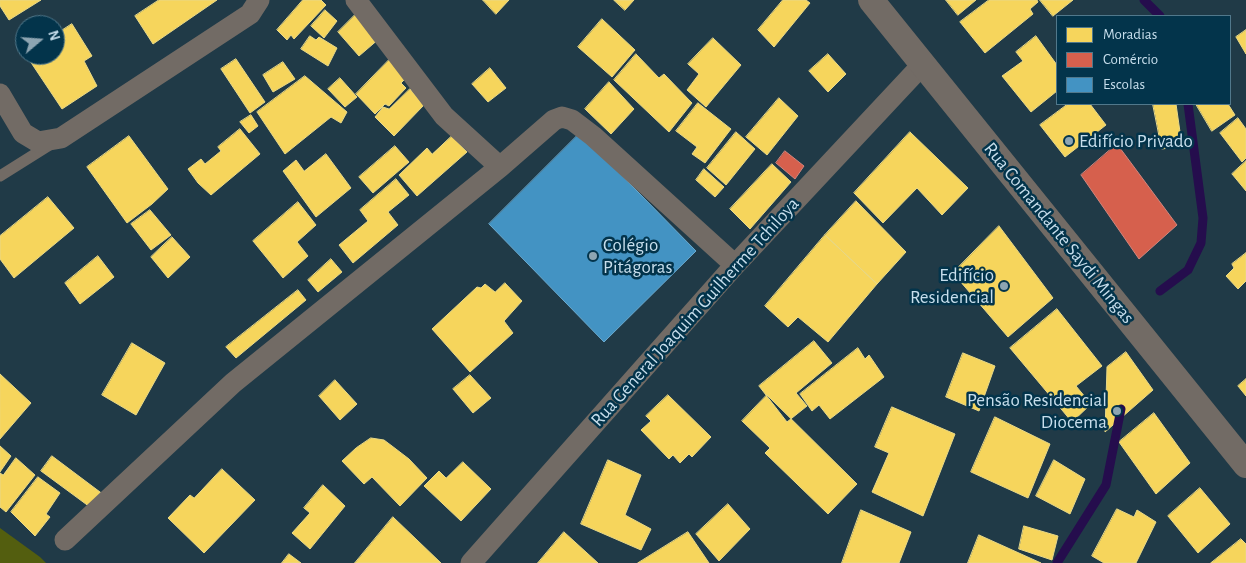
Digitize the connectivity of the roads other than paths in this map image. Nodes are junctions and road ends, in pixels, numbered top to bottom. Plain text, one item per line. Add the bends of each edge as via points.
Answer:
1 (259, 0) edge
2 (356, 0) edge
3 (871, 0) edge
4 (923, 64) junction
5 (0, 94) edge
6 (60, 138) junction
7 (500, 167) junction
8 (0, 176) edge
9 (735, 266) junction
10 (1246, 466) edge
11 (65, 540) dead end
12 (471, 563) edge

1 - 6 street via 250,14
2 - 7 street via 444,116
3 - 4 street, Rua Comandante Saydi Mingas
4 - 9 street, Rua General Joaquim Guilherme Tchiloya
4 - 10 street, Rua Comandante Saydi Mingas
5 - 6 street via 23,133 38,142
6 - 8 lane
7 - 9 street via 554,120 562,117 572,120
7 - 11 street via 232,383
9 - 12 street, Rua General Joaquim Guilherme Tchiloya

